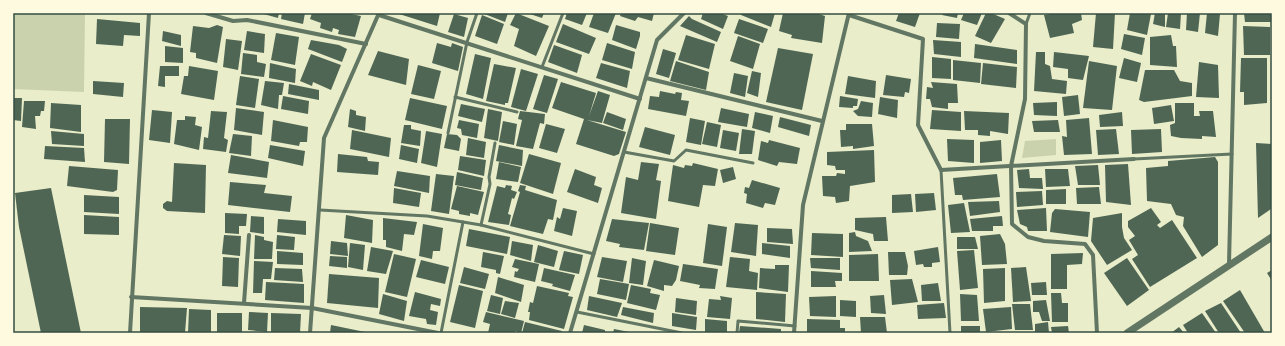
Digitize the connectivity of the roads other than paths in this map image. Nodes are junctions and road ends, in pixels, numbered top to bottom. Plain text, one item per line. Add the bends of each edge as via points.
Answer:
1 (149, 13) edge
2 (206, 13) edge
3 (477, 13) edge
4 (563, 13) edge
5 (684, 13) edge
6 (1009, 13) edge
7 (1030, 13) edge
8 (1235, 13) edge
9 (379, 14) edge
10 (849, 14) edge
11 (1026, 24) junction
12 (467, 42) junction
13 (366, 44) junction
14 (542, 66) junction
15 (646, 78) junction
16 (456, 97) junction
17 (640, 99) junction
18 (517, 112) dead end
19 (822, 121) junction
20 (448, 133) dead end
21 (495, 143) dead end
22 (624, 152) junction
23 (1232, 154) junction
24 (1134, 159) joint
25 (753, 163) dead end
26 (1011, 166) junction
27 (941, 170) junction
28 (320, 210) junction
29 (463, 222) junction
30 (481, 225) junction
31 (249, 235) dead end
32 (1272, 237) edge
33 (594, 254) junction
34 (1229, 264) junction
35 (131, 297) junction
36 (244, 303) junction
37 (312, 308) junction
38 (577, 312) junction
39 (795, 326) junction
40 (1136, 331) edge
41 (130, 333) edge
42 (310, 333) edge
43 (440, 333) edge
44 (570, 333) edge
45 (682, 333) edge
46 (737, 333) edge
47 (794, 333) edge
48 (950, 333) edge
49 (1097, 333) edge
50 (1127, 333) edge

1 - 35 street
2 - 13 street via 233,21 247,20
3 - 12 lane
4 - 14 lane
5 - 15 street via 657,40
6 - 11 street
7 - 11 lane
8 - 23 street
9 - 12 street
9 - 13 street
10 - 19 street
10 - 27 street via 923,39 918,126
11 - 26 street via 1025,99
12 - 14 street
12 - 16 lane
13 - 28 street via 324,138
14 - 17 street
15 - 17 street
15 - 19 street
16 - 18 lane
16 - 20 lane
17 - 22 street
19 - 39 street via 803,205
21 - 30 lane
22 - 25 lane via 674,161 686,150
22 - 33 street
23 - 24 lane
23 - 34 street
24 - 26 street
26 - 27 street
26 - 49 street via 1012,224 1028,236 1044,241 1085,244 1093,255
27 - 48 lane
28 - 29 lane via 427,216
28 - 37 street
29 - 30 lane
29 - 43 lane
30 - 33 lane
31 - 36 street
32 - 34 street
33 - 38 street
34 - 40 street
35 - 36 street
35 - 41 street
36 - 37 street
37 - 42 street
37 - 43 street
38 - 44 street
38 - 45 lane
39 - 46 lane via 738,321
39 - 47 street
40 - 50 street

